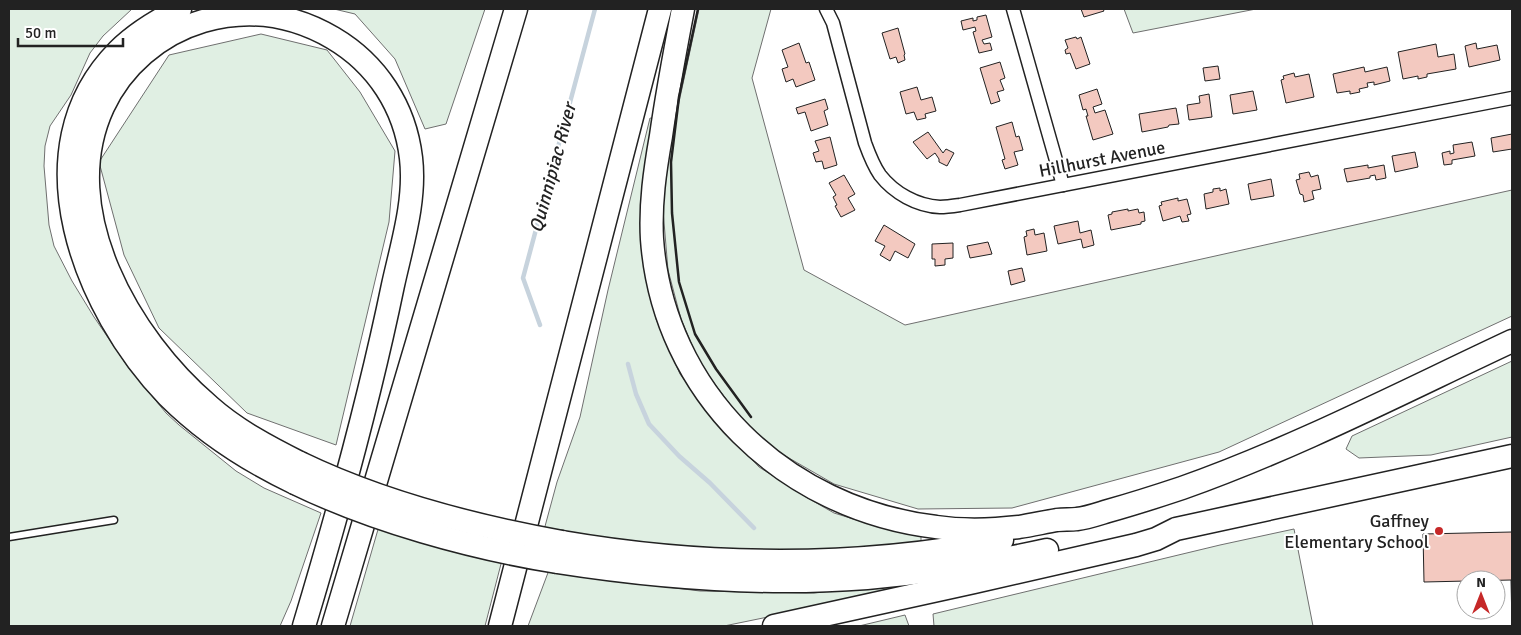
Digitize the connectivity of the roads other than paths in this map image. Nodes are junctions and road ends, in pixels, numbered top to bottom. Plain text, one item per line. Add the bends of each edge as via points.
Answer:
1 (180, 9) edge
2 (516, 9) edge
3 (660, 9) edge
4 (682, 9) edge
5 (826, 9) edge
6 (1013, 9) edge
7 (1512, 98) edge
8 (1063, 185) junction
9 (1512, 341) edge
10 (1512, 456) edge
11 (298, 473) junction
12 (1077, 519) junction
13 (114, 520) dead end
14 (1176, 529) junction
15 (9, 536) edge
16 (559, 552) junction
17 (304, 626) edge
18 (333, 626) edge
19 (500, 626) edge
20 (774, 626) edge

1 - 11 highway via 125,44 101,71 87,94 74,132 69,160 69,195 76,234 107,310 127,344 156,382 185,412 219,439 255,462
2 - 18 highway
3 - 19 highway
4 - 12 highway via 655,174 652,240 662,297 674,333 696,376 720,410 754,447 796,479 839,501 880,515 934,527 974,530
5 - 8 street, Hillhurst Avenue via 833,23 871,160 892,187 923,205 941,207
6 - 8 street
7 - 8 street, Hillhurst Avenue
9 - 12 highway via 1245,464 1169,492
10 - 14 highway
11 - 16 highway, bridge via 358,509 419,530 486,548
11 - 17 highway via 218,414 159,355 131,315 114,282 90,210 87,184 90,145 101,111 121,76 137,59 172,34 224,16 260,14 287,19 315,29 348,48 369,66 392,97 406,133 411,160 408,216 375,368 339,509
12 - 16 highway via 1053,529 971,545 898,555 814,561 699,559 620,551
13 - 15 lane
14 - 16 highway via 1138,530 948,568 840,579 779,581 622,572
14 - 20 highway via 1136,545

